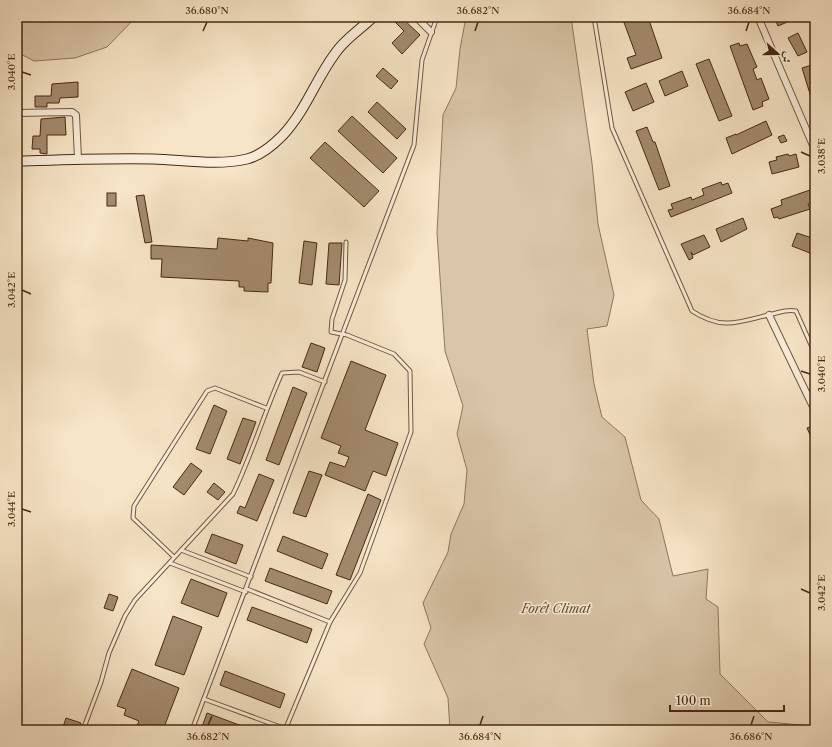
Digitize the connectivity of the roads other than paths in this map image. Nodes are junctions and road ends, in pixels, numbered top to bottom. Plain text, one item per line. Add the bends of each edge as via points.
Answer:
1 (373, 17) edge
2 (416, 17) edge
3 (437, 17) edge
4 (594, 17) edge
5 (758, 17) edge
6 (431, 32) junction
7 (17, 113) edge
8 (815, 150) edge
9 (78, 159) junction
10 (17, 161) edge
11 (346, 242) dead end
12 (768, 315) junction
13 (342, 334) junction
14 (815, 354) edge
15 (325, 382) junction
16 (266, 408) junction
17 (815, 411) edge
18 (181, 550) junction
19 (174, 557) junction
20 (170, 562) junction
21 (252, 578) junction
22 (246, 590) junction
23 (330, 622) junction
24 (204, 699) junction
25 (285, 729) edge
26 (83, 730) edge
27 (192, 730) edge

1 - 9 main road via 344,41 334,54 306,104 282,136 267,149 249,159 229,162
2 - 6 street
3 - 6 lane
4 - 12 lane via 612,128 692,311 701,317 724,324
5 - 8 street
6 - 13 lane via 422,60 414,145
7 - 9 street via 72,112 76,115
9 - 10 main road
11 - 13 lane via 345,280 332,320 331,332
12 - 14 lane via 796,311
12 - 17 street
13 - 15 lane
13 - 23 lane via 394,354 410,371 411,432 360,572
15 - 16 lane via 299,372 282,373
15 - 21 lane
16 - 18 lane via 243,474 233,494
16 - 19 lane via 215,388 207,391 134,506 133,518
18 - 19 lane
18 - 21 lane
19 - 20 lane
20 - 22 lane
20 - 26 lane via 135,600 125,616 109,653
21 - 22 lane
22 - 23 lane
22 - 24 lane
23 - 25 lane
24 - 25 lane
24 - 27 lane

